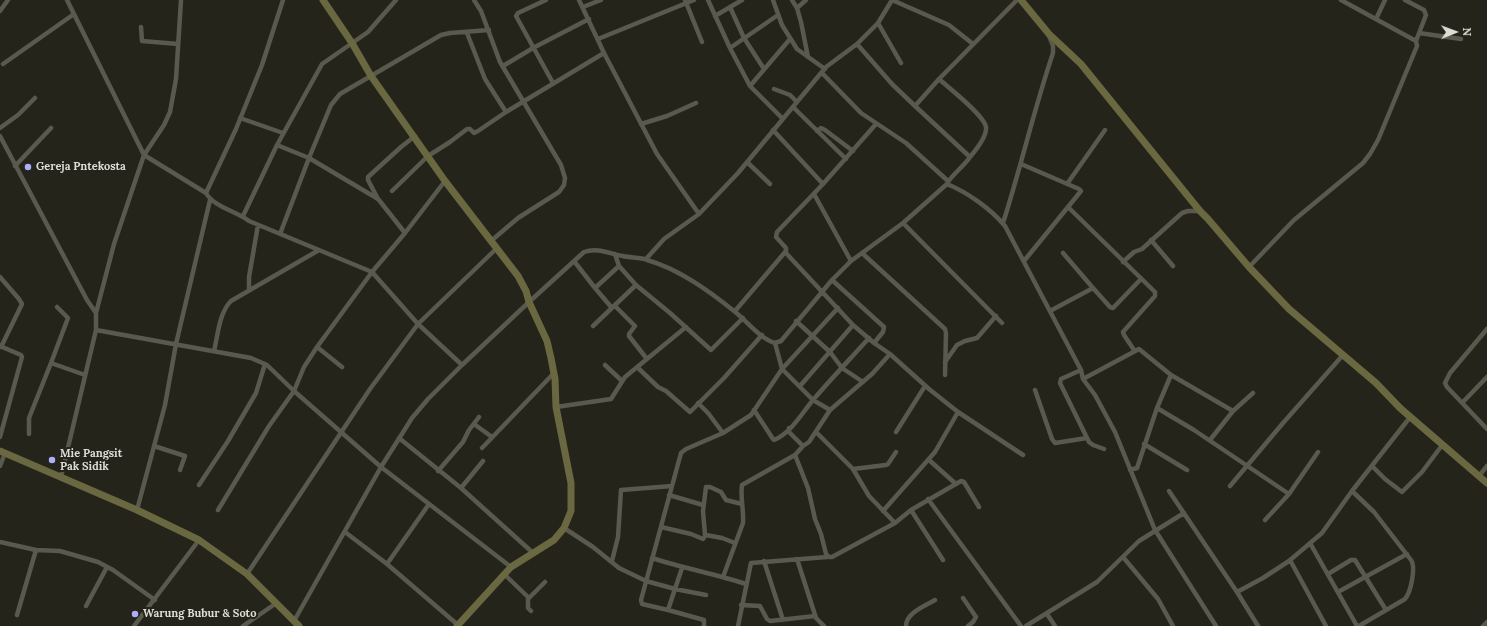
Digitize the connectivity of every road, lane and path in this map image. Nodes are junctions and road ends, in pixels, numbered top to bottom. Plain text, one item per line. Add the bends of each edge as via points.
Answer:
1 (8, 0) edge
2 (67, 0) edge
3 (181, 0) edge
4 (283, 0) edge
5 (396, 0) edge
6 (474, 0) edge
7 (546, 0) edge
8 (579, 0) edge
9 (601, 0) edge
10 (694, 0) edge
11 (708, 0) edge
12 (742, 0) edge
13 (773, 0) edge
14 (792, 0) edge
15 (806, 0) edge
16 (1017, 0) edge
17 (1021, 0) edge
18 (1341, 0) edge
19 (1385, 0) edge
20 (1405, 0) edge
21 (686, 1) edge
22 (326, 2) edge
23 (583, 7) junction
24 (730, 7) junction
25 (796, 8) junction
26 (0, 10) edge
27 (74, 14) junction
28 (778, 15) junction
29 (716, 16) junction
30 (589, 19) junction
31 (1376, 19) junction
32 (878, 23) junction
33 (141, 27) dead end
34 (489, 30) junction
35 (467, 32) junction
36 (1419, 33) junction
37 (1049, 34) junction
38 (744, 38) junction
39 (598, 39) junction
40 (790, 39) junction
41 (1461, 39) dead end
42 (1416, 41) junction
43 (702, 42) dead end
44 (352, 43) junction
45 (178, 44) junction
46 (858, 44) junction
47 (973, 44) junction
48 (533, 48) junction
49 (730, 48) junction
50 (604, 53) junction
51 (808, 57) junction
52 (901, 63) dead end
53 (3, 64) dead end
54 (503, 66) junction
55 (764, 69) junction
56 (823, 71) junction
57 (371, 76) junction
58 (939, 79) junction
59 (553, 83) junction
60 (750, 86) junction
61 (774, 89) dead end
62 (35, 98) dead end
63 (523, 101) junction
64 (696, 102) dead end
65 (797, 102) junction
66 (915, 106) junction
67 (793, 107) junction
68 (506, 112) junction
69 (240, 118) junction
70 (783, 120) junction
71 (641, 124) junction
72 (876, 124) junction
73 (0, 128) edge
74 (51, 128) dead end
75 (773, 130) junction
76 (1105, 130) dead end
77 (817, 131) junction
78 (283, 133) junction
79 (0, 136) edge
80 (415, 136) junction
81 (276, 145) junction
82 (853, 150) junction
83 (144, 156) junction
84 (428, 156) junction
85 (970, 157) junction
86 (309, 158) junction
87 (846, 159) junction
88 (747, 162) junction
89 (1021, 164) junction
90 (15, 166) junction
91 (446, 181) junction
92 (947, 182) junction
93 (770, 184) dead end
94 (823, 184) junction
95 (1067, 184) junction
96 (392, 191) dead end
97 (206, 193) junction
98 (814, 194) junction
99 (210, 200) junction
100 (379, 200) junction
101 (1068, 207) junction
102 (1200, 211) junction
103 (699, 214) junction
104 (243, 216) junction
105 (903, 222) junction
106 (1003, 223) junction
107 (258, 225) junction
108 (405, 233) junction
109 (280, 234) junction
110 (1151, 240) junction
111 (491, 241) junction
112 (497, 248) junction
113 (319, 250) junction
114 (785, 252) junction
115 (862, 253) junction
116 (1063, 253) dead end
117 (615, 254) junction
118 (646, 259) junction
119 (574, 261) junction
120 (852, 261) junction
121 (1024, 261) junction
122 (1123, 262) junction
123 (619, 266) junction
124 (1173, 266) dead end
125 (1249, 267) junction
126 (372, 272) junction
127 (0, 278) edge
128 (1141, 279) junction
129 (832, 280) junction
130 (636, 285) junction
131 (595, 288) junction
132 (1092, 288) junction
133 (249, 290) junction
134 (821, 291) junction
135 (529, 302) junction
136 (57, 307) dead end
137 (614, 307) junction
138 (838, 308) junction
139 (735, 311) junction
140 (1050, 311) junction
141 (96, 313) junction
142 (996, 316) junction
143 (743, 318) junction
144 (796, 321) junction
145 (1002, 323) dead end
146 (418, 324) junction
147 (853, 325) junction
148 (594, 326) dead end
149 (686, 327) junction
150 (1487, 329) edge
151 (96, 330) junction
152 (762, 335) junction
153 (813, 336) junction
154 (869, 338) junction
155 (775, 343) junction
156 (874, 343) junction
157 (176, 344) junction
158 (1, 346) edge
159 (317, 347) junction
160 (1134, 350) junction
161 (214, 351) junction
162 (830, 352) junction
163 (890, 354) junction
164 (1343, 355) junction
165 (647, 359) junction
166 (945, 362) junction
167 (51, 364) junction
168 (265, 364) junction
169 (462, 365) junction
170 (605, 365) dead end
171 (342, 367) dead end
172 (637, 367) junction
173 (842, 368) junction
174 (782, 369) junction
175 (1081, 370) junction
176 (554, 373) junction
177 (85, 375) junction
178 (945, 375) dead end
179 (1171, 376) junction
180 (1487, 376) edge
181 (1083, 379) junction
182 (622, 381) junction
183 (863, 382) junction
184 (800, 386) junction
185 (925, 386) junction
186 (1035, 390) dead end
187 (294, 391) junction
188 (1253, 393) dead end
189 (813, 400) junction
190 (698, 403) junction
191 (1462, 403) junction
192 (556, 407) junction
193 (1157, 408) junction
194 (754, 410) junction
195 (830, 410) junction
196 (1233, 411) junction
197 (958, 412) junction
198 (1411, 416) junction
199 (479, 417) dead end
200 (474, 424) junction
201 (789, 428) junction
202 (1487, 429) edge
203 (342, 432) junction
204 (816, 432) junction
205 (896, 432) dead end
206 (723, 433) junction
207 (29, 434) dead end
208 (0, 437) edge
209 (492, 437) junction
210 (399, 438) junction
211 (1087, 438) junction
212 (1210, 440) junction
213 (1144, 444) junction
214 (1443, 444) junction
215 (154, 446) junction
216 (803, 446) junction
217 (482, 448) dead end
218 (1104, 449) dead end
219 (2, 452) edge
220 (896, 452) dead end
221 (1318, 452) dead end
222 (795, 455) junction
223 (1023, 455) dead end
224 (929, 460) junction
225 (482, 461) dead end
226 (1247, 465) junction
227 (0, 466) edge
228 (1372, 466) junction
229 (1487, 466) edge
230 (380, 467) junction
231 (180, 470) dead end
232 (853, 470) junction
233 (1130, 470) junction
234 (1187, 470) dead end
235 (438, 471) junction
236 (1479, 476) junction
237 (60, 477) junction
238 (1487, 483) edge
239 (956, 484) junction
240 (199, 485) dead end
241 (672, 486) junction
242 (1230, 486) dead end
243 (461, 488) junction
244 (1169, 491) dead end
245 (1352, 491) junction
246 (1289, 494) junction
247 (670, 495) junction
248 (928, 499) junction
249 (429, 504) junction
250 (742, 504) junction
251 (703, 505) junction
252 (979, 507) dead end
253 (137, 510) junction
254 (218, 510) dead end
255 (911, 510) junction
256 (883, 511) junction
257 (1184, 513) junction
258 (1265, 520) dead end
259 (895, 523) junction
260 (661, 527) junction
261 (564, 528) junction
262 (1155, 530) junction
263 (345, 532) junction
264 (705, 535) junction
265 (199, 540) junction
266 (0, 542) edge
267 (735, 543) junction
268 (1310, 544) junction
269 (36, 550) junction
270 (532, 552) junction
271 (1407, 554) junction
272 (827, 557) junction
273 (1123, 557) junction
274 (652, 558) junction
275 (797, 559) junction
276 (943, 560) dead end
277 (1290, 560) junction
278 (612, 561) junction
279 (764, 561) junction
280 (387, 564) junction
281 (107, 567) junction
282 (511, 567) junction
283 (682, 568) junction
284 (247, 574) junction
285 (504, 574) junction
286 (1328, 574) junction
287 (1366, 576) junction
288 (723, 577) junction
289 (646, 581) junction
290 (545, 582) dead end
291 (746, 584) junction
292 (675, 589) junction
293 (1237, 592) junction
294 (1338, 592) junction
295 (706, 595) dead end
296 (528, 598) junction
297 (963, 598) dead end
298 (155, 600) junction
299 (935, 600) dead end
300 (275, 604) junction
301 (741, 605) junction
302 (86, 606) dead end
303 (668, 610) junction
304 (1386, 610) junction
305 (531, 611) dead end
306 (1047, 614) junction
307 (17, 615) dead end
308 (815, 616) junction
309 (783, 620) junction
310 (1487, 622) edge
311 (296, 624) edge
312 (457, 625) edge
313 (134, 626) edge
314 (243, 626) edge
315 (704, 626) edge
316 (738, 626) edge
317 (824, 626) edge
318 (906, 626) edge
319 (968, 626) edge
320 (1021, 626) edge
321 (1026, 626) edge
322 (1055, 626) edge
323 (1173, 626) edge
324 (1216, 626) edge
325 (1258, 626) edge
326 (1326, 626) edge
327 (1358, 626) edge
328 (1483, 626) edge

1 - 26 street
2 - 27 street
3 - 45 street
4 - 69 street via 262,65
5 - 44 street via 373,27
6 - 34 street
7 - 48 street via 516,16
8 - 23 street
9 - 23 street
10 - 21 street
11 - 29 street
12 - 24 street
13 - 28 street
14 - 25 street
15 - 25 street
16 - 47 street
17 - 37 street
18 - 31 street
19 - 31 street
20 - 36 street via 1426,12
21 - 39 street
21 - 43 street
22 - 44 street
23 - 30 street
24 - 29 street
24 - 38 street
25 - 51 street via 802,22
27 - 53 street
27 - 83 street
28 - 38 street
28 - 40 street
29 - 49 street
30 - 39 street
30 - 48 street
31 - 42 street
32 - 46 street
32 - 47 street via 892,0 949,25
32 - 52 street
33 - 45 street via 142,42
34 - 35 street
34 - 54 street
35 - 57 street via 441,35
35 - 68 street via 485,79
36 - 41 street
36 - 42 street
37 - 89 street via 1053,53 1037,100
37 - 102 street via 1081,64
38 - 49 street
38 - 55 street
39 - 50 street
40 - 51 street
40 - 55 street
42 - 125 street via 1417,46 1370,154 1340,183 1294,220
44 - 57 street
44 - 78 street via 322,64
45 - 83 street via 170,112
46 - 56 street
46 - 66 street via 892,84
47 - 58 street
48 - 54 street
48 - 59 street
49 - 60 street
50 - 59 street
50 - 71 street
51 - 56 street
54 - 63 street
55 - 60 street
56 - 65 street
56 - 72 street via 858,110
57 - 80 street
57 - 86 street via 334,100
58 - 66 street
58 - 85 street via 974,110 985,124 985,132
59 - 63 street
60 - 70 street
61 - 65 street via 790,95
62 - 73 street
63 - 68 street
63 - 111 street via 561,165 565,178 564,185 559,192 512,222
64 - 71 street via 667,116
65 - 67 street
66 - 85 street
67 - 70 street
67 - 77 street
68 - 84 street via 476,133 466,129
69 - 78 street
69 - 97 street
70 - 75 street
71 - 103 street via 657,154
72 - 82 street
72 - 92 street via 906,143
74 - 90 street
75 - 88 street
75 - 94 street
76 - 95 street
77 - 82 street via 821,128 825,130
77 - 87 street
78 - 81 street
79 - 90 street
80 - 84 street
80 - 100 street via 368,177
81 - 86 street
81 - 104 street
82 - 87 street
83 - 97 street
83 - 141 street via 114,244
84 - 91 street
84 - 96 street
85 - 92 street
86 - 100 street
86 - 109 street
87 - 94 street
88 - 93 street
88 - 103 street
89 - 95 street
89 - 106 street
90 - 141 street
91 - 108 street
91 - 111 street
92 - 105 street
92 - 106 street via 986,208
94 - 98 street
95 - 101 street via 1081,191
97 - 99 street
98 - 114 street via 776,232 776,237 786,248
98 - 120 street
99 - 104 street
99 - 157 street
100 - 108 street
101 - 121 street
101 - 122 street
102 - 110 street via 1182,213
102 - 125 street
103 - 118 street via 664,239
104 - 107 street
105 - 115 street
105 - 142 street
106 - 121 street
107 - 109 street
107 - 133 street
108 - 126 street
109 - 113 street
110 - 122 street
110 - 124 street
111 - 112 street
112 - 135 street via 518,276
112 - 146 street
113 - 126 street
113 - 133 street
114 - 134 street
114 - 139 street
115 - 120 street
115 - 166 street via 945,329
116 - 132 street
117 - 118 street
117 - 119 street via 596,249 584,252
117 - 123 street
118 - 139 street via 678,272
119 - 131 street
119 - 135 street
120 - 129 street
121 - 140 street
122 - 128 street
123 - 130 street
123 - 131 street
125 - 164 street via 1289,309
126 - 146 street
126 - 159 street
127 - 158 street via 22,304
128 - 132 street via 1113,308
128 - 160 street via 1156,294 1123,332
129 - 134 street
129 - 156 street via 884,327
130 - 137 street
130 - 149 street
131 - 137 street
132 - 140 street
133 - 161 street via 225,306
134 - 138 street
134 - 144 street
135 - 169 street
135 - 176 street via 547,341
136 - 167 street via 68,318
137 - 148 street
137 - 165 street via 635,326 629,336
138 - 147 street
138 - 153 street
139 - 143 street
140 - 175 street
141 - 151 street
142 - 145 street
142 - 166 street via 979,336 957,345
143 - 149 street via 713,350
143 - 152 street
144 - 153 street
144 - 155 street via 781,341
146 - 169 street
146 - 203 street
147 - 154 street
147 - 162 street
149 - 165 street
150 - 191 street via 1450,373 1445,383
151 - 157 street
151 - 177 street
152 - 155 street
152 - 190 street
153 - 162 street
153 - 174 street
154 - 156 street
154 - 173 street
155 - 174 street
156 - 163 street
157 - 161 street
157 - 215 street via 165,405
158 - 208 street via 22,357
159 - 171 street
159 - 187 street via 304,367
160 - 179 street via 1141,350
160 - 181 street
161 - 168 street via 251,358
162 - 173 street
162 - 184 street
163 - 183 street
163 - 185 street
164 - 198 street
164 - 226 street
165 - 172 street
166 - 178 street
167 - 177 street
167 - 207 street via 29,418
168 - 187 street
168 - 240 street via 256,393
169 - 210 street via 428,399
170 - 182 street
172 - 182 street
172 - 190 street via 689,412
173 - 183 street
173 - 189 street
174 - 184 street
174 - 194 street
175 - 181 street
175 - 211 street via 1060,381
176 - 192 street
176 - 209 street
177 - 237 street
179 - 193 street
179 - 196 street
180 - 191 street
181 - 233 street via 1095,395 1115,432
182 - 192 street via 608,400
183 - 195 street
184 - 189 street
185 - 197 street
185 - 205 street
186 - 211 street via 1055,443
187 - 203 street
187 - 254 street via 269,426
188 - 196 street
189 - 195 street
189 - 201 street
190 - 206 street
191 - 202 street
192 - 261 street via 571,483 571,511
193 - 212 street
193 - 213 street
194 - 201 street via 774,440
194 - 206 street via 747,418
195 - 204 street
196 - 212 street
197 - 223 street
197 - 224 street
198 - 214 street
198 - 228 street
199 - 200 street
200 - 209 street
200 - 235 street via 463,442
201 - 216 street via 789,432
203 - 230 street
203 - 284 street
204 - 216 street
204 - 232 street
206 - 241 street via 683,450
209 - 217 street
210 - 230 street
210 - 235 street
211 - 218 street via 1093,445
212 - 226 street
213 - 233 street via 1137,468
213 - 234 street
214 - 228 street via 1422,472 1402,492
214 - 236 street
215 - 231 street via 185,456
215 - 253 street
216 - 222 street
219 - 227 street
219 - 237 street
220 - 232 street via 886,465
221 - 246 street
222 - 250 street via 742,485
222 - 272 street via 808,488
224 - 239 street
224 - 256 street
225 - 243 street
226 - 242 street
226 - 246 street
228 - 245 street
229 - 236 street
230 - 249 street
230 - 263 street
232 - 256 street via 869,496
233 - 262 street
235 - 243 street
236 - 238 street
237 - 253 street
239 - 248 street
239 - 252 street via 963,481
241 - 247 street
241 - 278 street via 621,490 618,532
243 - 270 street
244 - 257 street
245 - 268 street via 1325,530
245 - 271 street via 1374,512
246 - 258 street
247 - 251 street
247 - 260 street
248 - 255 street
248 - 320 street
249 - 280 street
249 - 282 street
250 - 251 street via 726,500 720,492 706,487
250 - 267 street via 743,523
251 - 264 street
253 - 265 street
255 - 259 street
255 - 276 street
256 - 259 street
257 - 262 street
257 - 293 street
259 - 272 street via 832,557
260 - 264 street via 702,539
260 - 274 street
261 - 270 street via 554,540
261 - 278 street
262 - 273 street
262 - 324 street
263 - 280 street
263 - 311 street
264 - 267 street
265 - 284 street
265 - 298 street
266 - 269 street
267 - 288 street
268 - 277 street
268 - 286 street
269 - 281 street via 60,551
269 - 307 street
270 - 282 street
271 - 287 street
271 - 304 street via 1414,566 1409,594
272 - 275 street
273 - 306 street via 1098,582
273 - 323 street via 1155,595
274 - 283 street
274 - 289 street
275 - 279 street
275 - 308 street
277 - 293 street
277 - 326 street
278 - 289 street via 626,572
279 - 291 street via 751,563
279 - 309 street
280 - 312 street
281 - 298 street
281 - 302 street
282 - 285 street
283 - 288 street
283 - 292 street
284 - 300 street
285 - 296 street
285 - 312 street
286 - 287 street via 1353,560
286 - 294 street
287 - 294 street
287 - 304 street
288 - 291 street
289 - 292 street
289 - 303 street via 642,604
290 - 296 street
291 - 301 street
292 - 295 street
292 - 303 street
293 - 325 street
294 - 327 street
296 - 305 street
297 - 319 street via 976,617
298 - 313 street
299 - 318 street via 910,616
300 - 311 street
300 - 314 street
301 - 309 street via 760,606 769,621
301 - 316 street
303 - 315 street via 704,620
304 - 327 street
306 - 321 street
306 - 322 street
308 - 309 street
308 - 317 street
310 - 328 street

